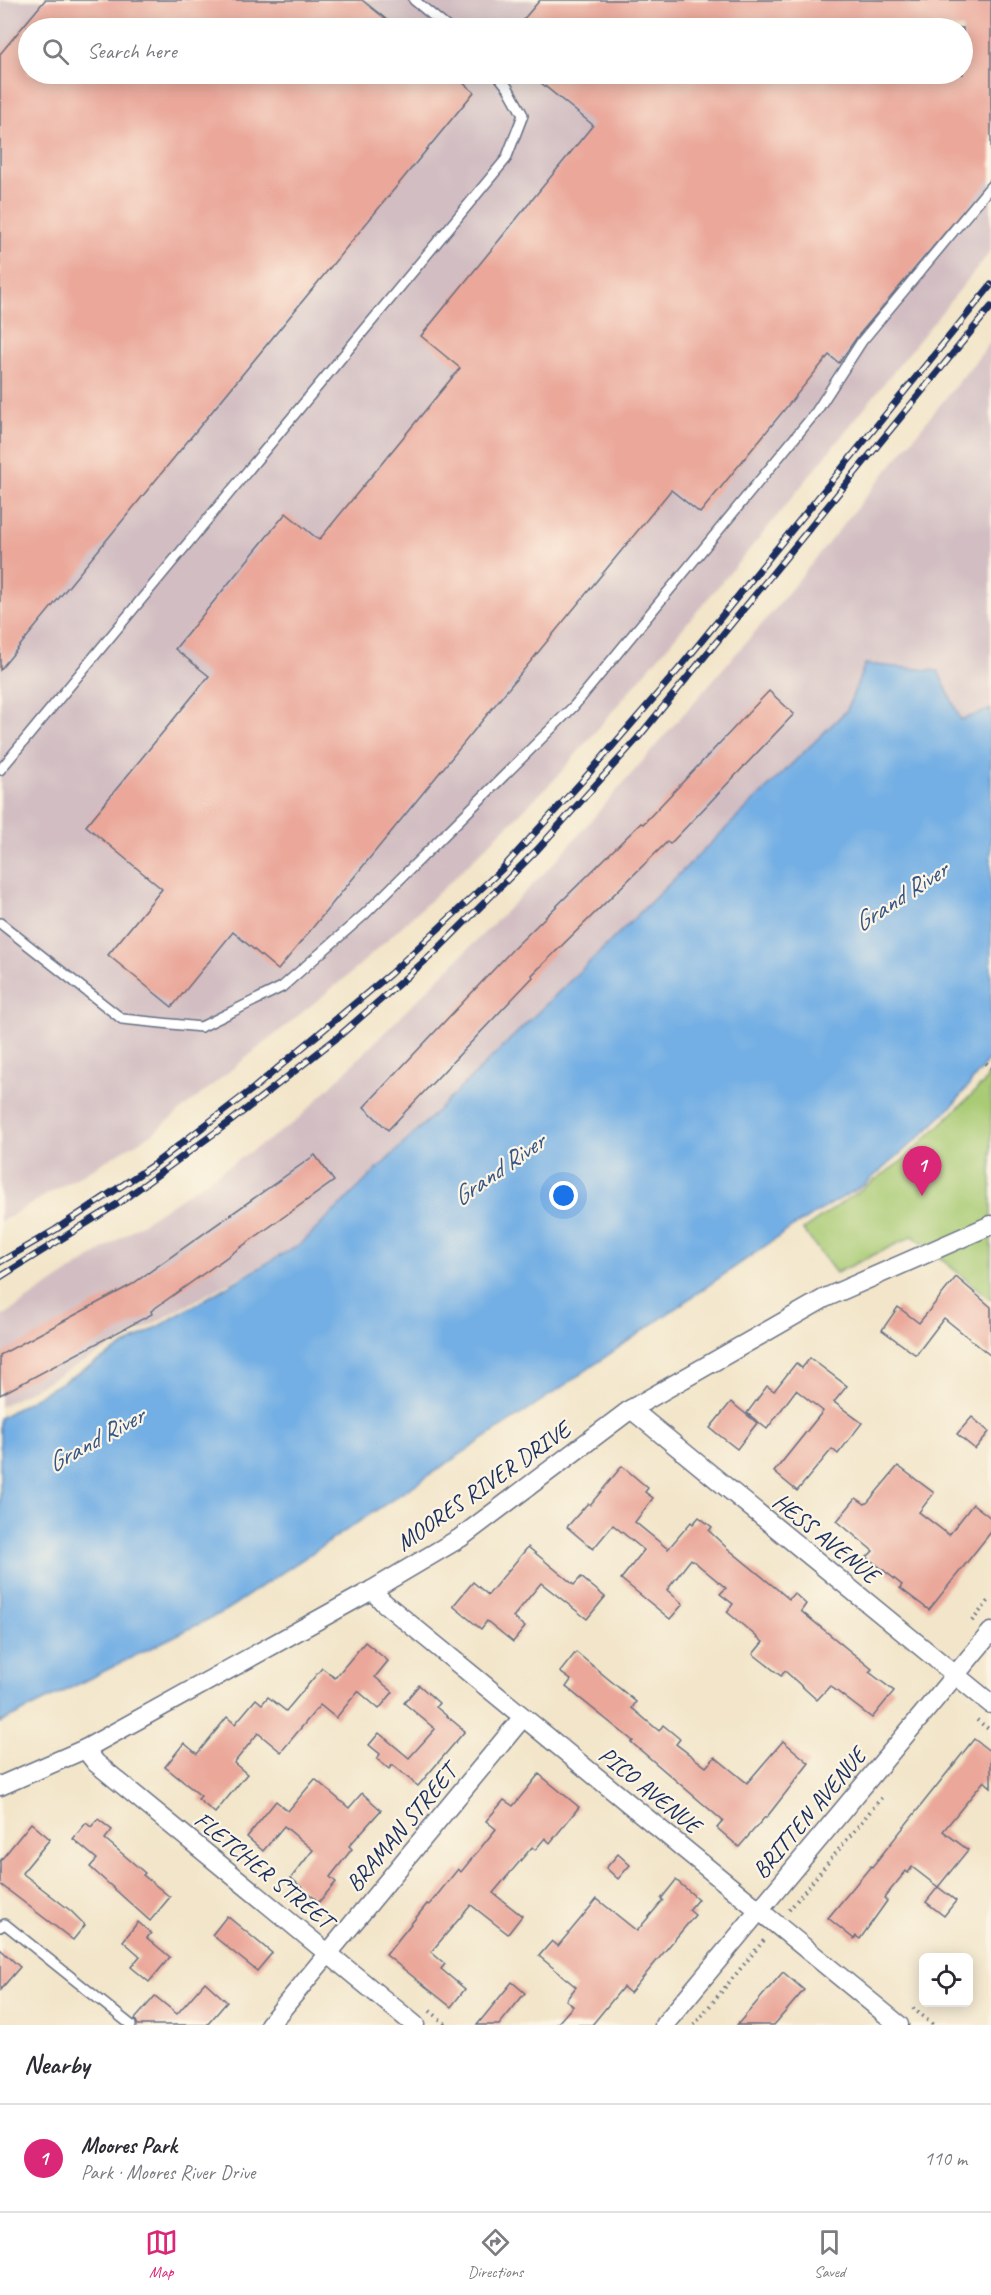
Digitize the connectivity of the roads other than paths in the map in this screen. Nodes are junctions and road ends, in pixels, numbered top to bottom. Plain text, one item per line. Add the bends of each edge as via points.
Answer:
1 (414, 0) edge
2 (436, 18) edge
3 (505, 84) edge
4 (991, 186) edge
5 (0, 770) edge
6 (0, 923) edge
7 (991, 1225) edge
8 (631, 1409) junction
9 (372, 1590) junction
10 (991, 1632) edge
11 (956, 1675) junction
12 (991, 1704) edge
13 (523, 1717) junction
14 (85, 1749) junction
15 (0, 1786) edge
16 (760, 1910) junction
17 (0, 1927) edge
18 (328, 1954) junction
19 (131, 2025) edge
20 (269, 2025) edge
21 (415, 2025) edge
22 (664, 2025) edge
23 (899, 2025) edge

1 - 2 lane
3 - 5 lane via 523,115 506,159
4 - 6 lane via 862,341 816,412 574,706 365,915 282,987 201,1027 122,1019
7 - 8 street, MOORES RIVER DRIVE via 825,1298
8 - 9 street, MOORES RIVER DRIVE via 460,1538
8 - 11 street, HESS AVENUE
9 - 13 street, PICO AVENUE
9 - 14 street, MOORES RIVER DRIVE
10 - 11 street, BRITTEN AVENUE
11 - 12 street, HESS AVENUE
11 - 16 street, BRITTEN AVENUE
13 - 16 street, PICO AVENUE
13 - 18 street, BRAMAN STREET
14 - 15 street, MOORES RIVER DRIVE
14 - 18 street, FLETCHER STREET via 96,1763
16 - 22 street, BRITTEN AVENUE
16 - 23 street, PICO AVENUE
17 - 19 lane via 5,1924
18 - 20 street, BRAMAN STREET
18 - 21 street, FLETCHER STREET

